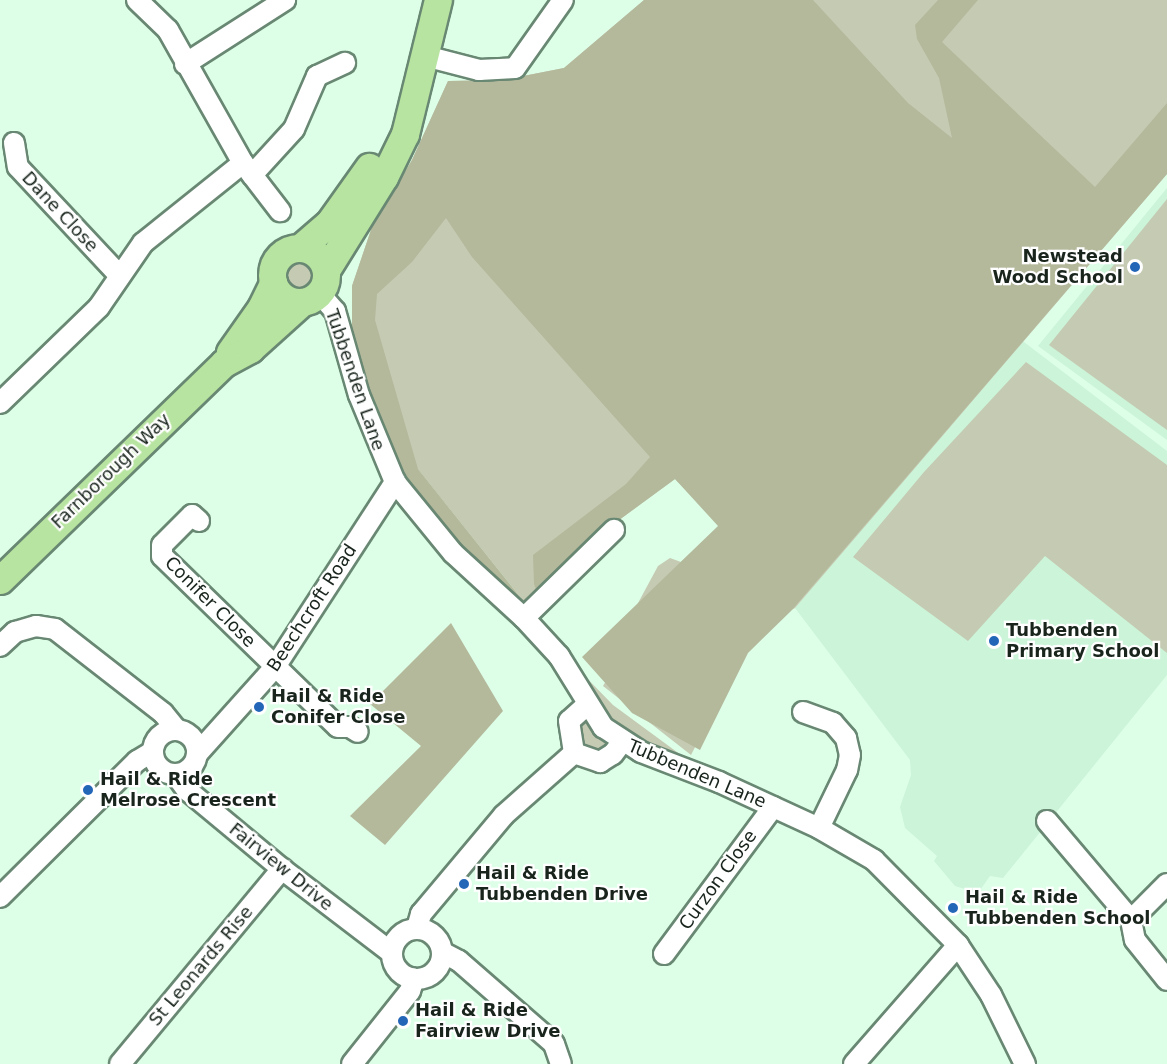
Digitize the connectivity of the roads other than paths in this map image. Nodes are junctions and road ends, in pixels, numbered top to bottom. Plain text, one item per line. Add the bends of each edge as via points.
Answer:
1 (137, 0) edge
2 (285, 0) edge
3 (438, 0) edge
4 (563, 0) edge
5 (425, 56) junction
6 (345, 63) dead end
7 (184, 64) junction
8 (416, 89) junction
9 (14, 143) dead end
10 (247, 169) junction
11 (280, 211) dead end
12 (300, 248) junction
13 (118, 275) junction
14 (273, 283) junction
15 (316, 289) junction
16 (224, 363) junction
17 (0, 403) edge
18 (394, 482) junction
19 (200, 521) dead end
20 (614, 530) dead end
21 (0, 580) edge
22 (524, 618) junction
23 (0, 646) edge
24 (275, 668) junction
25 (588, 704) junction
26 (803, 712) dead end
27 (176, 729) junction
28 (358, 732) dead end
29 (622, 742) junction
30 (152, 752) junction
31 (574, 753) junction
32 (197, 754) junction
33 (176, 775) junction
34 (772, 807) junction
35 (1047, 821) dead end
36 (819, 828) junction
37 (282, 869) junction
38 (1167, 884) edge
39 (0, 897) edge
40 (1131, 920) junction
41 (417, 928) junction
42 (958, 945) junction
43 (442, 952) junction
44 (392, 953) junction
45 (664, 954) dead end
46 (414, 979) junction
47 (1167, 980) edge
48 (120, 1064) edge
49 (352, 1064) edge
50 (561, 1064) edge
51 (854, 1064) edge
52 (1025, 1064) edge

1 - 7 street via 168,30
2 - 7 street
3 - 5 highway, Farnborough Way
4 - 5 street via 515,68 479,70
5 - 8 highway, Farnborough Way
6 - 10 street via 317,76 294,129
7 - 10 street
8 - 12 highway, Farnborough Way via 350,196 329,223
8 - 15 highway, Farnborough Way via 412,119 394,158
9 - 13 street, Dane Close via 18,167
10 - 11 street
10 - 13 street via 143,243
12 - 14 highway via 278,258
12 - 15 highway via 317,254
13 - 17 street via 99,307
14 - 15 highway via 283,297
14 - 16 highway, Farnborough Way
15 - 16 highway, Farnborough Way via 250,349
15 - 18 street, Tubbenden Lane via 335,311 359,395
16 - 21 highway, Farnborough Way
18 - 22 street, Tubbenden Lane via 453,553
18 - 24 street, Beechcroft Road
19 - 24 street, Conifer Close via 192,515 162,545 162,556
20 - 22 street
22 - 25 street, Tubbenden Lane via 559,656
23 - 27 street via 15,632 36,626 55,629 164,713
24 - 28 street via 338,727 350,726
24 - 32 street, Beechcroft Road
25 - 29 street, Tubbenden Lane via 603,727
25 - 31 street via 569,721
26 - 36 street via 833,723 846,738 850,755 847,770
27 - 30 street via 165,732
27 - 32 street via 188,734
29 - 31 street via 614,754 600,762
29 - 34 street, Tubbenden Lane
30 - 33 street via 155,763
30 - 39 street via 137,761
31 - 41 street via 504,815 421,914
32 - 33 street via 186,770
33 - 37 street, Fairview Drive via 187,790
34 - 36 street, Tubbenden Lane
34 - 45 street, Curzon Close
35 - 40 street
36 - 42 street, Tubbenden Lane via 874,860
37 - 44 street, Fairview Drive
37 - 48 street, St Leonards Rise
38 - 40 street
40 - 47 street via 1136,940
41 - 43 street via 434,934
41 - 44 street via 398,937
42 - 51 street
42 - 52 street, Tubbenden Lane via 991,994
43 - 46 street via 442,960 431,975
43 - 50 street via 459,961 554,1044
44 - 46 street via 398,970
46 - 49 street via 410,991

